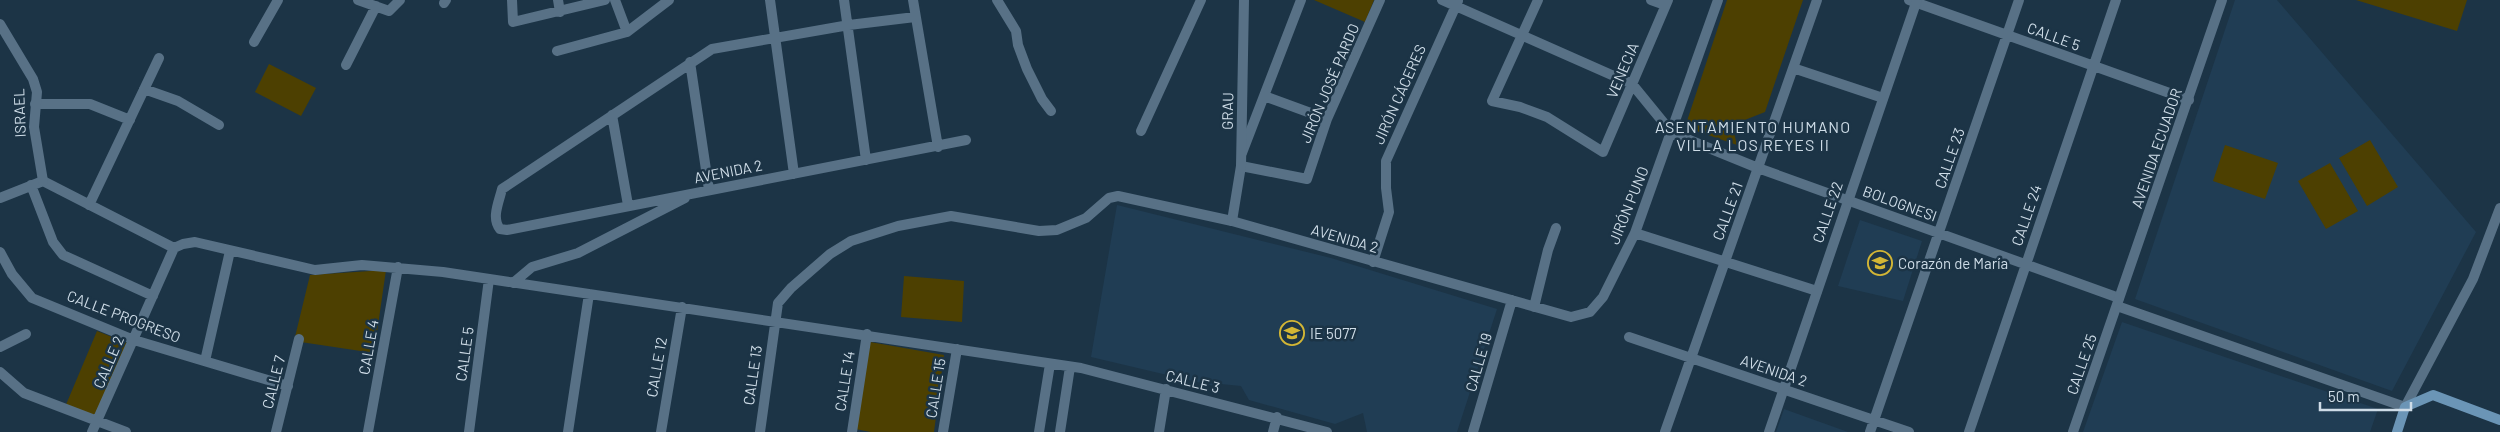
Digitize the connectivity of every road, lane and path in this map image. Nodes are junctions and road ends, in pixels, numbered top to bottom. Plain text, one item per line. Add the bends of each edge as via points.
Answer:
1 (278, 0) edge
2 (358, 0) edge
3 (400, 0) edge
4 (512, 0) edge
5 (558, 0) edge
6 (605, 0) edge
7 (615, 0) edge
8 (669, 0) edge
9 (770, 0) edge
10 (844, 0) edge
11 (912, 0) edge
12 (997, 0) edge
13 (1201, 0) edge
14 (1244, 0) edge
15 (1301, 0) edge
16 (1380, 0) edge
17 (1442, 0) edge
18 (1538, 0) edge
19 (1651, 0) edge
20 (1718, 0) edge
21 (1817, 0) edge
22 (2019, 0) edge
23 (2116, 0) edge
24 (2222, 0) edge
25 (1914, 1) edge
26 (1457, 3) edge
27 (1667, 3) edge
28 (376, 6) junction
29 (560, 12) junction
30 (915, 17) junction
31 (0, 24) edge
32 (849, 25) junction
33 (627, 32) junction
34 (1524, 34) junction
35 (2008, 35) junction
36 (776, 36) junction
37 (254, 42) dead end
38 (557, 51) dead end
39 (159, 58) dead end
40 (690, 62) junction
41 (346, 65) dead end
42 (2093, 66) junction
43 (1793, 68) junction
44 (1632, 84) junction
45 (144, 89) junction
46 (1264, 96) junction
47 (1883, 98) junction
48 (2189, 100) junction
49 (35, 104) junction
50 (1052, 111) dead end
51 (612, 115) junction
52 (1327, 119) junction
53 (130, 120) junction
54 (219, 126) dead end
55 (1141, 131) dead end
56 (1672, 132) junction
57 (966, 140) dead end
58 (938, 147) junction
59 (866, 160) junction
60 (1241, 161) junction
61 (1758, 168) junction
62 (794, 174) junction
63 (43, 181) junction
64 (31, 186) junction
65 (709, 190) junction
66 (694, 193) junction
67 (0, 198) edge
68 (1109, 198) joint
69 (1847, 200) junction
70 (89, 205) junction
71 (628, 205) junction
72 (2500, 208) edge
73 (1232, 222) junction
74 (1556, 228) dead end
75 (1635, 233) junction
76 (1939, 233) junction
77 (174, 248) junction
78 (230, 251) junction
79 (0, 252) edge
80 (1725, 261) junction
81 (1373, 262) junction
82 (2026, 264) junction
83 (398, 267) junction
84 (489, 279) junction
85 (513, 283) junction
86 (1817, 291) junction
87 (589, 294) junction
88 (153, 296) junction
89 (1512, 300) junction
90 (2118, 302) junction
91 (682, 307) junction
92 (1534, 307) junction
93 (1571, 317) joint
94 (775, 321) junction
95 (26, 334) dead end
96 (867, 334) junction
97 (1629, 337) dead end
98 (134, 340) junction
99 (299, 340) dead end
100 (0, 347) edge
101 (957, 349) junction
102 (1691, 357) junction
103 (205, 361) junction
104 (1050, 364) junction
105 (1070, 367) junction
106 (0, 372) edge
107 (288, 386) junction
108 (1166, 389) junction
109 (1784, 389) junction
110 (2405, 406) junction
111 (1277, 417) junction
112 (1874, 420) junction
113 (2500, 420) edge
114 (99, 421) junction
115 (92, 432) edge
116 (126, 432) edge
117 (276, 432) edge
118 (368, 432) edge
119 (469, 432) edge
120 (568, 432) edge
121 (661, 432) edge
122 (760, 432) edge
123 (852, 432) edge
124 (943, 432) edge
125 (1039, 432) edge
126 (1060, 432) edge
127 (1159, 432) edge
128 (1273, 432) edge
129 (1327, 432) edge
130 (1473, 432) edge
131 (1665, 432) edge
132 (1769, 432) edge
133 (1870, 432) edge
134 (1909, 432) edge
135 (1969, 432) edge
136 (2073, 432) edge
137 (2397, 432) edge

1 - 37 street
2 - 28 street
3 - 28 street via 389,11
4 - 29 street via 513,22
5 - 29 street
6 - 29 street
7 - 33 street
8 - 33 street
9 - 36 street
10 - 32 street
11 - 30 street
12 - 50 street via 1016,31 1027,69
13 - 55 street
14 - 60 street, GRAU
15 - 46 street
16 - 52 street, JIRÓN JOSÉ PARDO
17 - 26 street, BOLOGNESI
18 - 34 street
19 - 27 street
20 - 56 street, JIRÓN PUNO
21 - 43 street, CALLE 21
22 - 35 street, CALLE 23
23 - 42 street, CALLE 24
24 - 48 street, AVENIDA ECUADOR
25 - 35 street, CALLE 5
25 - 47 street, CALLE 22
26 - 34 street, BOLOGNESI
26 - 81 street, JIRÓN CÁCERES via 1386,161 1389,212
27 - 44 street, VENECIA
28 - 41 street
30 - 32 street
30 - 58 street
31 - 49 street, ISRAEL via 32,79 37,92
32 - 36 street
32 - 59 street
33 - 38 street
34 - 44 street, BOLOGNESI
34 - 44 street, VENECIA via 1492,101 1546,117 1603,152
35 - 42 street, CALLE 5
35 - 76 street, CALLE 23
36 - 40 street via 712,49
36 - 62 street
39 - 45 street
40 - 51 street
40 - 65 street
42 - 48 street, CALLE 5
42 - 82 street, CALLE 24
43 - 47 street
43 - 61 street, CALLE 21
44 - 56 street, BOLOGNESI
45 - 53 street
45 - 54 street via 178,102
46 - 52 street
46 - 60 street
47 - 69 street, CALLE 22
48 - 90 street, AVENIDA ECUADOR
49 - 53 street via 90,104
49 - 63 street, ISRAEL via 35,144
51 - 71 street
51 - 71 street, AVENIDA 2 via 502,189 495,217 500,229 507,230
52 - 60 street, JIRÓN JOSÉ PARDO via 1307,179
53 - 70 street
56 - 61 street, BOLOGNESI
56 - 75 street, JIRÓN PUNO
57 - 58 street, AVENIDA 2
58 - 59 street, AVENIDA 2
59 - 62 street, AVENIDA 2
60 - 73 street, GRAU
61 - 69 street, BOLOGNESI
61 - 80 street, CALLE 21
62 - 65 street, AVENIDA 2
63 - 64 street
63 - 70 street
64 - 67 street
64 - 88 street via 52,242 63,256
65 - 66 street, AVENIDA 2
66 - 71 street, AVENIDA 2
66 - 85 street via 578,253 532,267
68 - 73 street, AVENIDA 2 via 1118,196
68 - 94 street, CALLE 13 via 1086,218 1057,230 1039,231 951,216 898,226 851,241 830,254 791,288 778,303
69 - 76 street, BOLOGNESI
69 - 86 street, CALLE 22
70 - 77 street
72 - 110 street via 2473,279
73 - 81 street, AVENIDA 2
74 - 92 street
75 - 80 street
75 - 93 street, JIRÓN PUNO via 1603,297 1590,312
76 - 82 street, BOLOGNESI
76 - 112 street, CALLE 23
77 - 78 street, CALLE 3 via 195,242
77 - 88 street, CALLE 2
78 - 83 street, CALLE 3 via 316,270 362,265
78 - 103 street
79 - 98 street, CALLE PROGRESO via 12,274 32,298
80 - 86 street
80 - 102 street, CALLE 21
81 - 89 street, AVENIDA 2
82 - 90 street, BOLOGNESI
82 - 135 street, CALLE 24
83 - 84 street, CALLE 3
83 - 118 street, CALLE 4
84 - 85 street, CALLE 3
84 - 119 street, CALLE 5
85 - 87 street, CALLE 3
86 - 109 street, CALLE 22
87 - 91 street, CALLE 3
87 - 120 street
88 - 98 street, CALLE 2
89 - 92 street, AVENIDA 2
89 - 130 street, CALLE 19
90 - 110 street, BOLOGNESI
90 - 136 street, CALLE 25
91 - 94 street, CALLE 3
91 - 121 street, CALLE 12
92 - 93 street, AVENIDA 2
94 - 96 street, CALLE 3
94 - 122 street, CALLE 13
95 - 100 street
96 - 101 street, CALLE 3
96 - 123 street, CALLE 14
97 - 102 street, AVENIDA 2
98 - 103 street, CALLE PROGRESO
98 - 114 street, CALLE 2
99 - 107 street, CALLE 7
101 - 104 street, CALLE 3
101 - 124 street, CALLE 15
102 - 109 street, AVENIDA 2
102 - 131 street, CALLE 21
103 - 107 street, CALLE PROGRESO
104 - 105 street, CALLE 3
104 - 125 street
105 - 108 street, CALLE 3
105 - 126 street
106 - 114 street via 24,393
107 - 117 street, CALLE 7
108 - 111 street, CALLE 3
108 - 127 street
109 - 112 street, AVENIDA 2
109 - 132 street, CALLE 22
110 - 113 main road via 2434,395
110 - 137 main road
111 - 128 street
111 - 129 street, CALLE 3
112 - 133 street, CALLE 23
112 - 134 street, AVENIDA 2
114 - 115 street, CALLE 2
114 - 116 street

